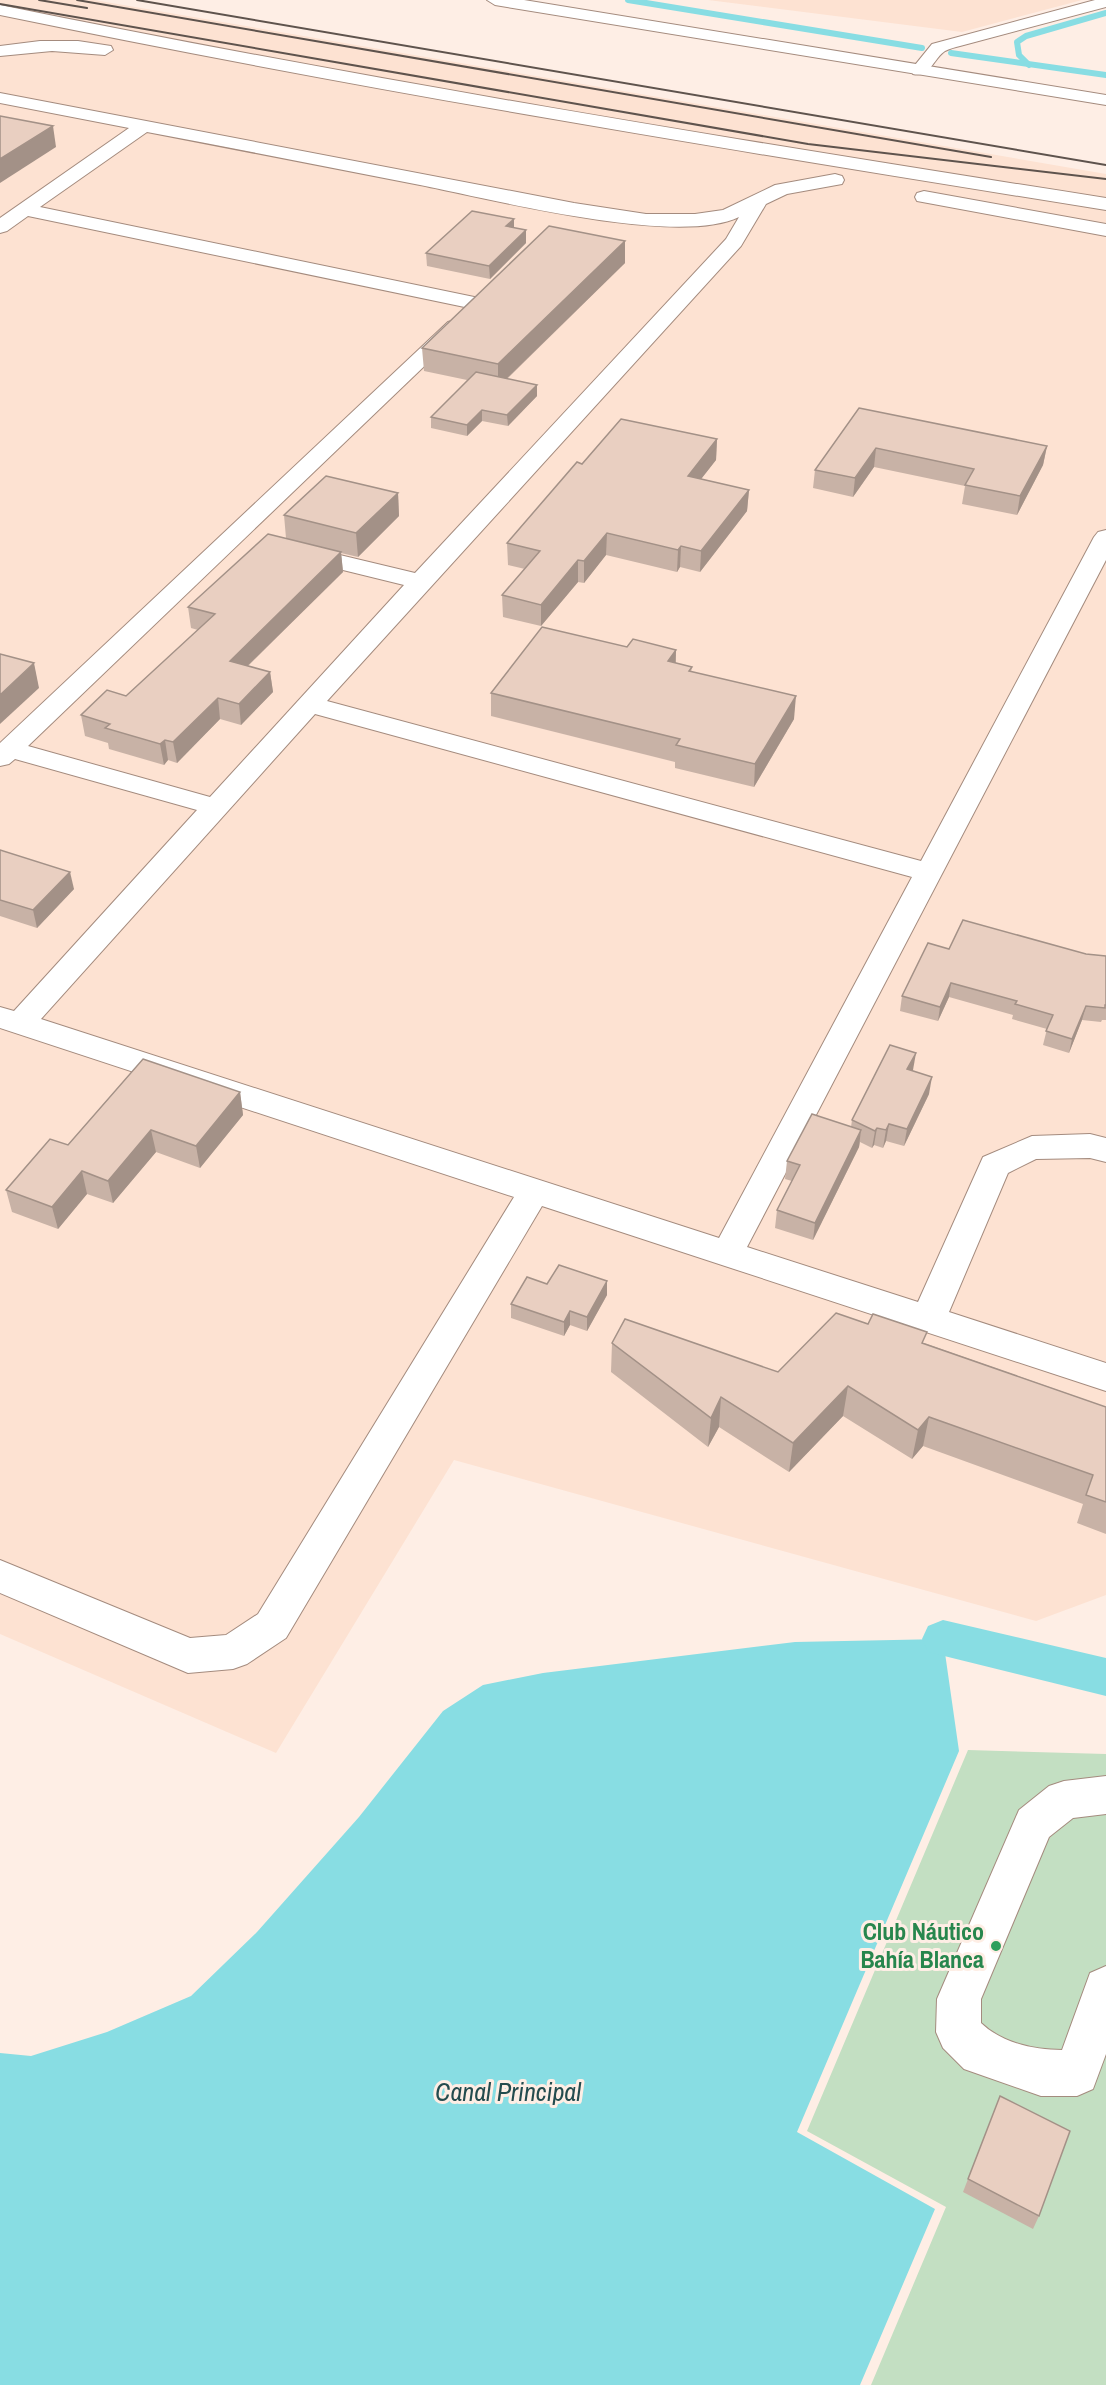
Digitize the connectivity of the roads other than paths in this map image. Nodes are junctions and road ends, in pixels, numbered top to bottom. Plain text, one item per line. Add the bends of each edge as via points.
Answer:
1 (495, 0) edge
2 (1106, 2) edge
3 (0, 10) edge
4 (23, 14) junction
5 (0, 39) edge
6 (0, 51) edge
7 (919, 70) junction
8 (0, 98) edge
9 (1106, 100) edge
10 (142, 127) junction
11 (753, 166) dead end
12 (788, 172) dead end
13 (906, 193) dead end
14 (758, 201) junction
15 (1106, 204) edge
16 (25, 210) junction
17 (0, 227) edge
18 (1106, 230) edge
19 (235, 536) junction
20 (1106, 537) edge
21 (258, 542) edge
22 (281, 548) edge
23 (420, 582) junction
24 (309, 704) junction
25 (5, 753) edge
26 (216, 807) junction
27 (928, 872) junction
28 (10, 1020) edge
29 (1106, 1150) edge
30 (534, 1191) junction
31 (727, 1254) junction
32 (928, 1320) junction
33 (1106, 1377) edge
34 (0, 1576) edge
35 (1106, 1795) edge
36 (1106, 1988) edge

1 - 7 main road
2 - 7 main road via 954,42 938,48
3 - 4 main road
4 - 5 main road
4 - 15 main road via 135,38 671,135
6 - 11 main road via 76,44
7 - 9 main road
8 - 10 main road
10 - 14 main road via 566,217 695,220 728,215
10 - 16 main road
12 - 14 main road via 841,181 782,189
13 - 18 main road
14 - 23 main road via 734,242
16 - 17 main road
16 - 19 main road via 487,296
19 - 21 main road
19 - 25 main road
20 - 27 main road
22 - 23 main road
23 - 24 main road
24 - 26 main road
24 - 27 main road
25 - 26 main road
26 - 28 main road
27 - 31 main road
28 - 30 main road
29 - 32 main road via 1090,1146 1032,1148 995,1165
30 - 31 main road
30 - 34 main road via 273,1626 233,1652 188,1656
31 - 32 main road
32 - 33 main road
35 - 36 main road via 1064,1800 1034,1824 959,1999 959,2032 980,2053 1041,2073 1077,2073

